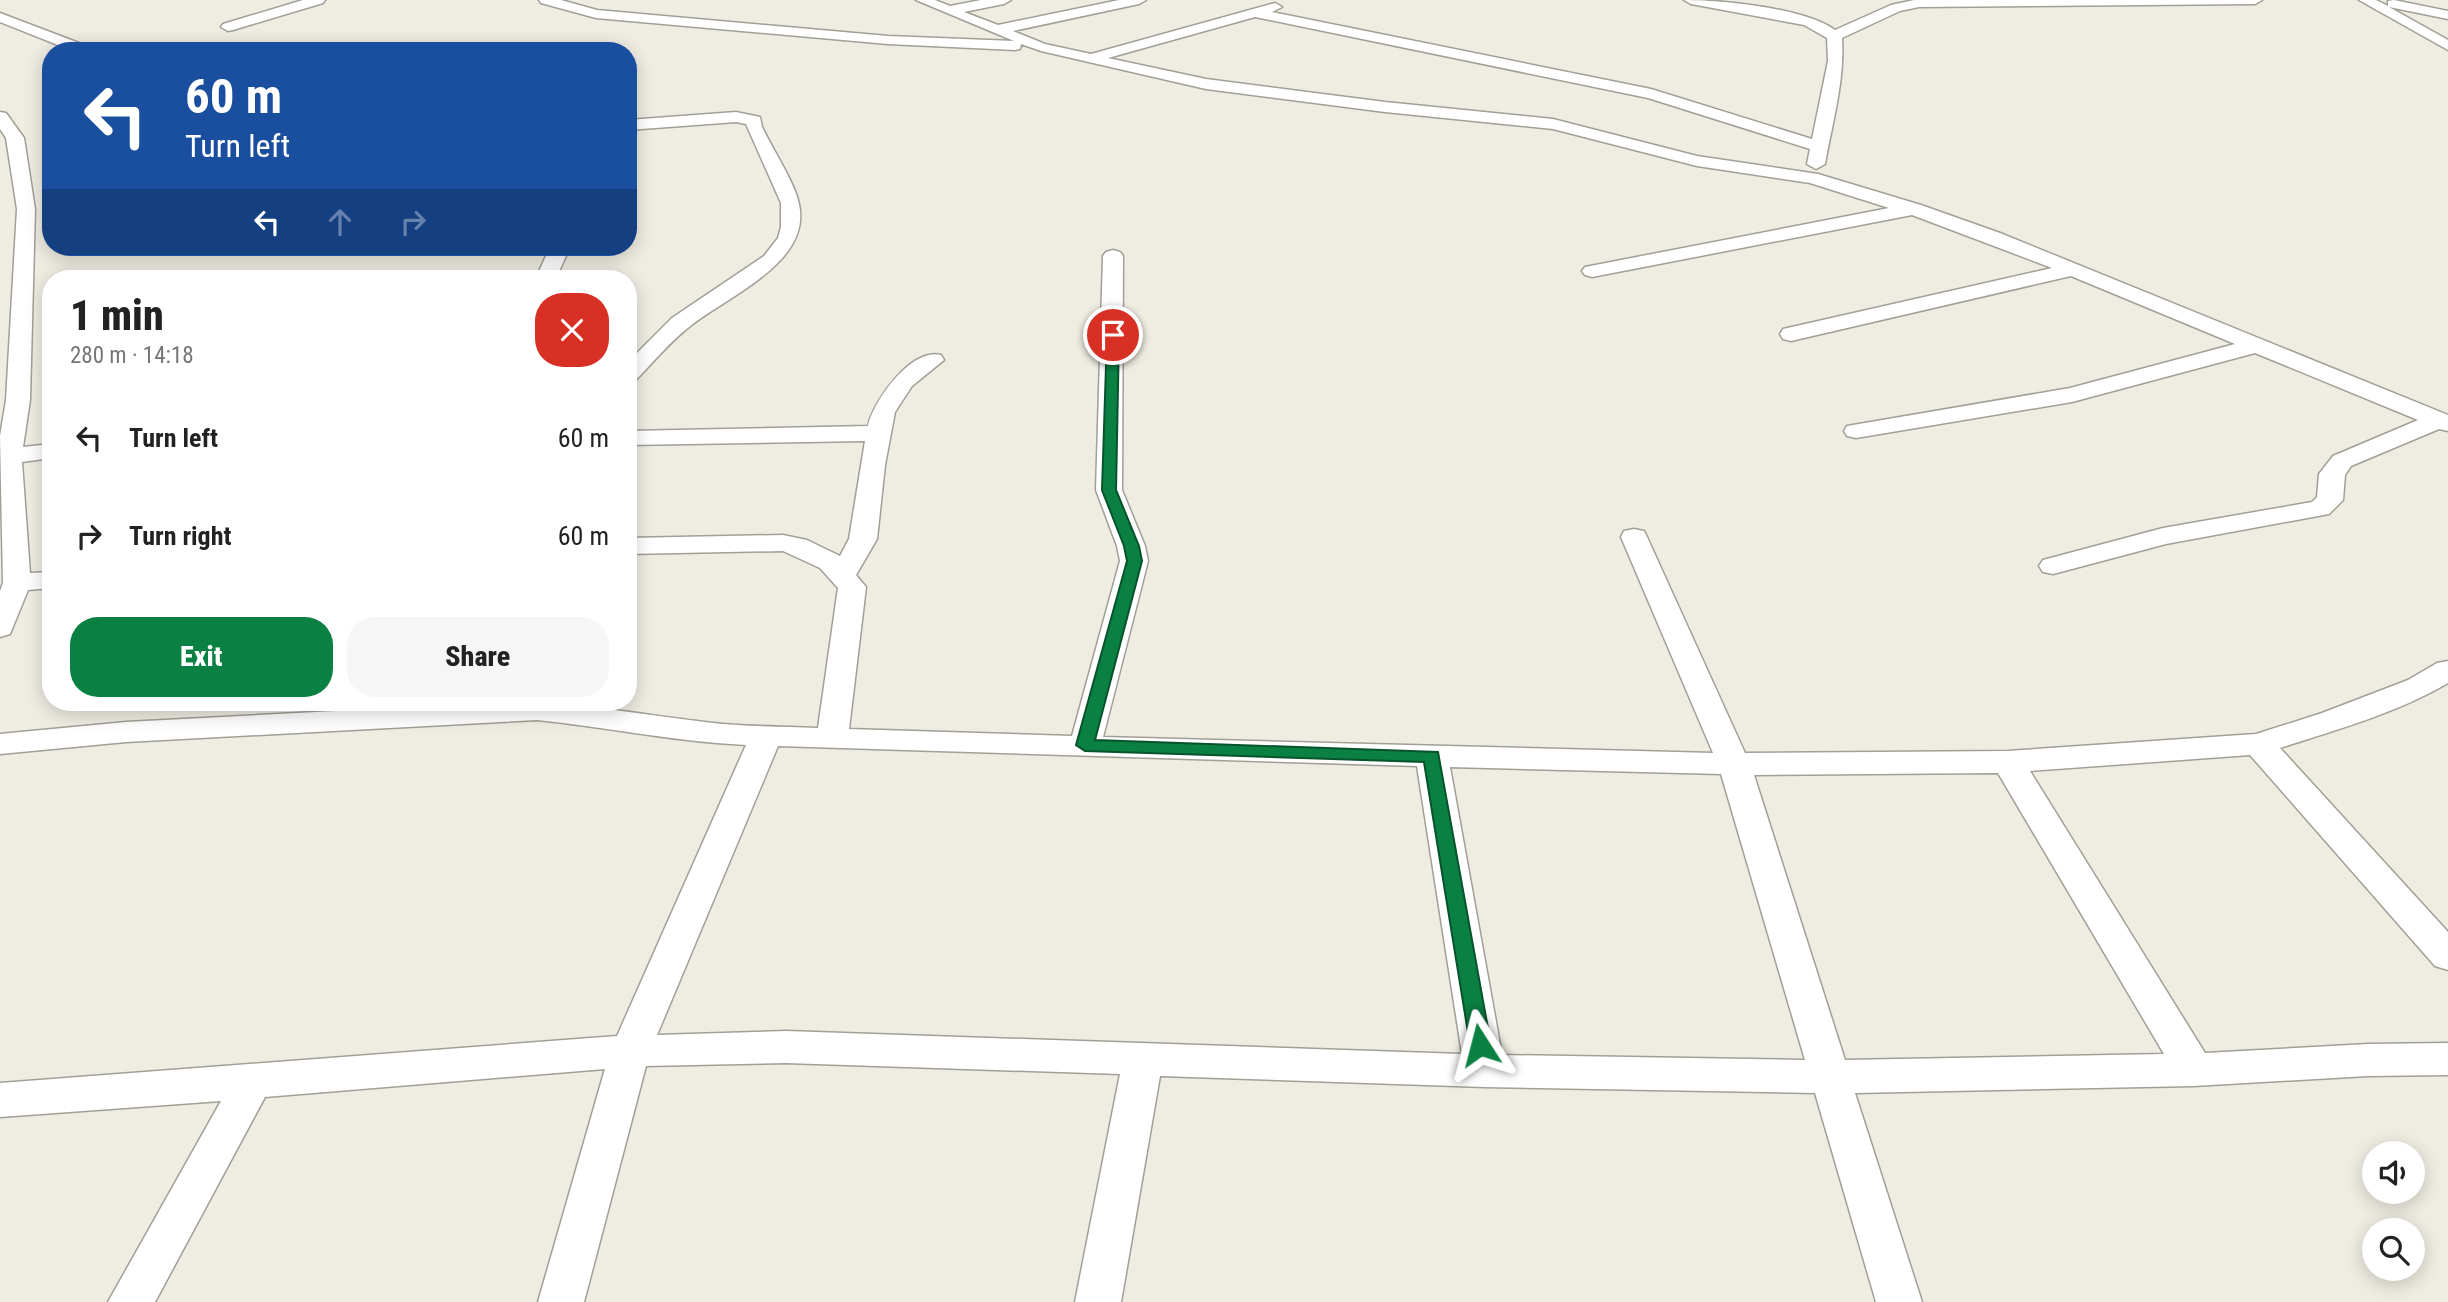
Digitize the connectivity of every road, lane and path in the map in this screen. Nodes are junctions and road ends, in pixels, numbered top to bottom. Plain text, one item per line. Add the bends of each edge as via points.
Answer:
1 (318, 0) edge
2 (546, 0) edge
3 (923, 0) edge
4 (1004, 0) edge
5 (1139, 0) edge
6 (1691, 0) edge
7 (2255, 0) edge
8 (2366, 0) edge
9 (2375, 0) edge
10 (1293, 1) edge
11 (950, 10) junction
12 (1256, 13) junction
13 (2448, 15) edge
14 (0, 17) edge
15 (229, 27) dead end
16 (995, 31) junction
17 (1834, 36) junction
18 (64, 42) edge
19 (2448, 46) edge
20 (1041, 47) junction
21 (1090, 58) junction
22 (0, 117) edge
23 (637, 124) edge
24 (1821, 147) junction
25 (1812, 178) junction
26 (1914, 209) junction
27 (1113, 256) dead end
28 (2071, 270) junction
29 (1592, 271) dead end
30 (1791, 334) dead end
31 (2254, 346) junction
32 (933, 360) dead end
33 (637, 366) edge
34 (2444, 422) edge
35 (1856, 431) dead end
36 (878, 433) junction
37 (637, 438) edge
38 (42, 452) edge
39 (9, 456) junction
40 (1634, 537) dead end
41 (637, 546) edge
42 (2053, 566) dead end
43 (843, 574) junction
44 (42, 581) edge
45 (17, 583) junction
46 (0, 628) edge
47 (2448, 670) edge
48 (458, 711) edge
49 (568, 711) edge
50 (766, 736) junction
51 (832, 738) junction
52 (0, 744) edge
53 (2258, 744) junction
54 (1085, 745) junction
55 (1432, 756) junction
56 (2008, 762) junction
57 (1734, 764) junction
58 (2448, 956) edge
59 (630, 1051) junction
60 (2448, 1059) edge
61 (1143, 1060) junction
62 (2194, 1070) junction
63 (1485, 1071) junction
64 (1830, 1077) junction
65 (253, 1082) junction
66 (0, 1100) edge
67 (131, 1302) edge
68 (561, 1302) edge
69 (1098, 1302) edge
70 (1899, 1302) edge

1 - 15 street
2 - 20 street via 596,13 888,40
3 - 11 street
4 - 11 street
5 - 16 street
6 - 17 street via 1807,21
7 - 17 street via 1919,3 1896,8
8 - 19 street
9 - 13 street
10 - 12 street
11 - 16 street
12 - 21 street
12 - 24 street via 1651,94
14 - 18 street
16 - 20 street
17 - 24 street via 1836,61
20 - 21 street
21 - 25 street via 1229,88 1553,124 1697,161
22 - 39 street via 15,138 26,209 18,400
23 - 33 street via 750,118 790,203 791,227 788,239 771,260 680,323
24 - 25 street
25 - 26 street
26 - 28 street
26 - 29 street
27 - 54 street via 1109,490 1134,561
28 - 30 street
28 - 31 street
31 - 34 street
31 - 35 street via 2072,395
32 - 36 street via 891,397
34 - 42 street via 2342,461 2332,474 2330,500 2320,508 2163,536
36 - 37 street
36 - 43 street via 863,539
38 - 39 street
39 - 45 street
40 - 57 street
41 - 43 street via 783,543 811,551
43 - 51 street via 852,587
44 - 45 street
45 - 46 street
47 - 53 street via 2419,687
48 - 52 street
49 - 50 street via 706,733
50 - 51 street
50 - 59 street
51 - 54 street
53 - 56 street
53 - 58 street
54 - 55 street
55 - 57 street
55 - 63 street
56 - 57 street
56 - 62 street
57 - 64 street
59 - 61 street via 786,1046
59 - 65 street
59 - 68 street
60 - 62 street
61 - 63 street
61 - 69 street
62 - 64 street
63 - 64 street
64 - 70 street
65 - 66 street
65 - 67 street

